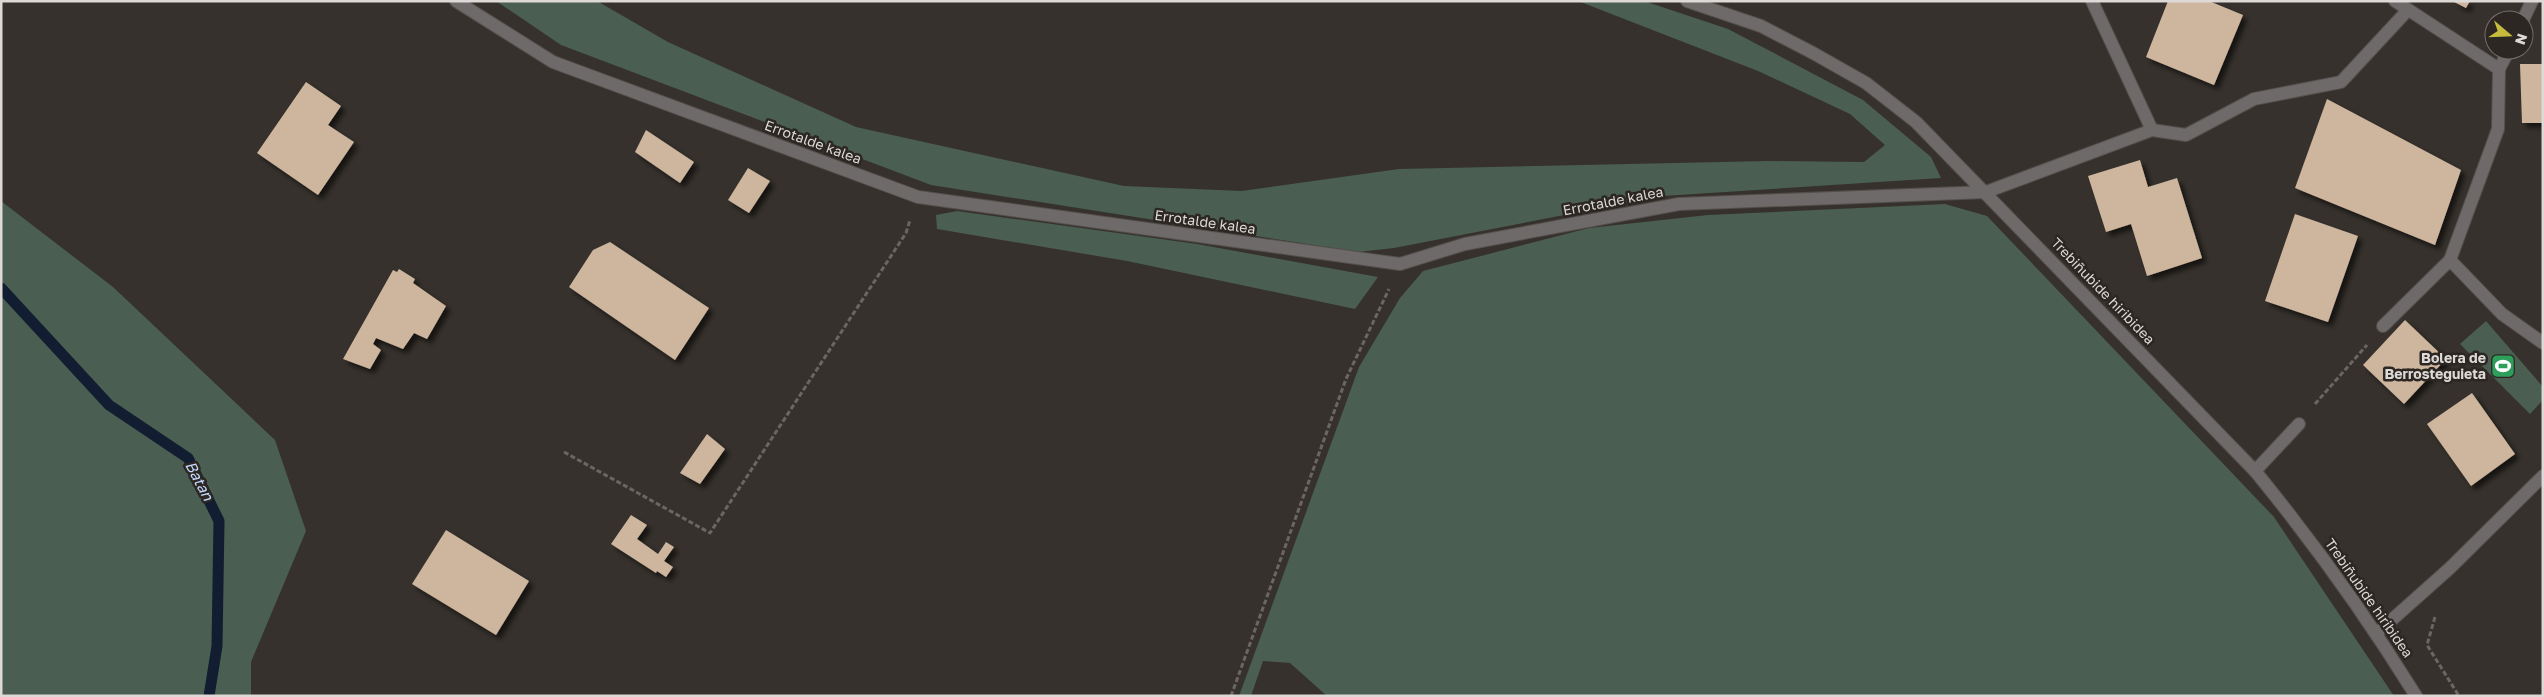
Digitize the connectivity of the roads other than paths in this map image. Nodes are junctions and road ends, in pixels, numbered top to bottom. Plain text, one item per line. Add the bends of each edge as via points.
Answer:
1 (456, 1) edge
2 (1687, 1) edge
3 (2092, 1) edge
4 (2395, 1) edge
5 (2406, 11) junction
6 (2504, 60) edge
7 (2499, 69) junction
8 (2152, 130) junction
9 (1986, 192) junction
10 (2450, 260) junction
11 (2383, 326) road end
12 (2543, 343) edge
13 (2298, 424) road end
14 (2255, 471) junction
15 (2543, 476) edge
16 (2377, 632) junction
17 (2416, 696) edge

1 - 9 street, Errotalde kalea via 553,62 918,197 1400,264 1465,244 1678,204
2 - 9 street, Trebiñubide hiribidea via 1761,26 1866,83 1916,122
3 - 8 street
4 - 5 street
5 - 7 street
5 - 8 street via 2341,82 2254,98 2186,135
6 - 7 street
7 - 10 street via 2498,129
8 - 9 street, Errotalde kalea
9 - 14 street, Trebiñubide hiribidea
10 - 11 street
10 - 12 street via 2502,314
13 - 14 street
14 - 16 street, Trebiñubide hiribidea via 2294,518
15 - 16 street via 2450,568
16 - 17 street, Trebiñubide hiribidea

